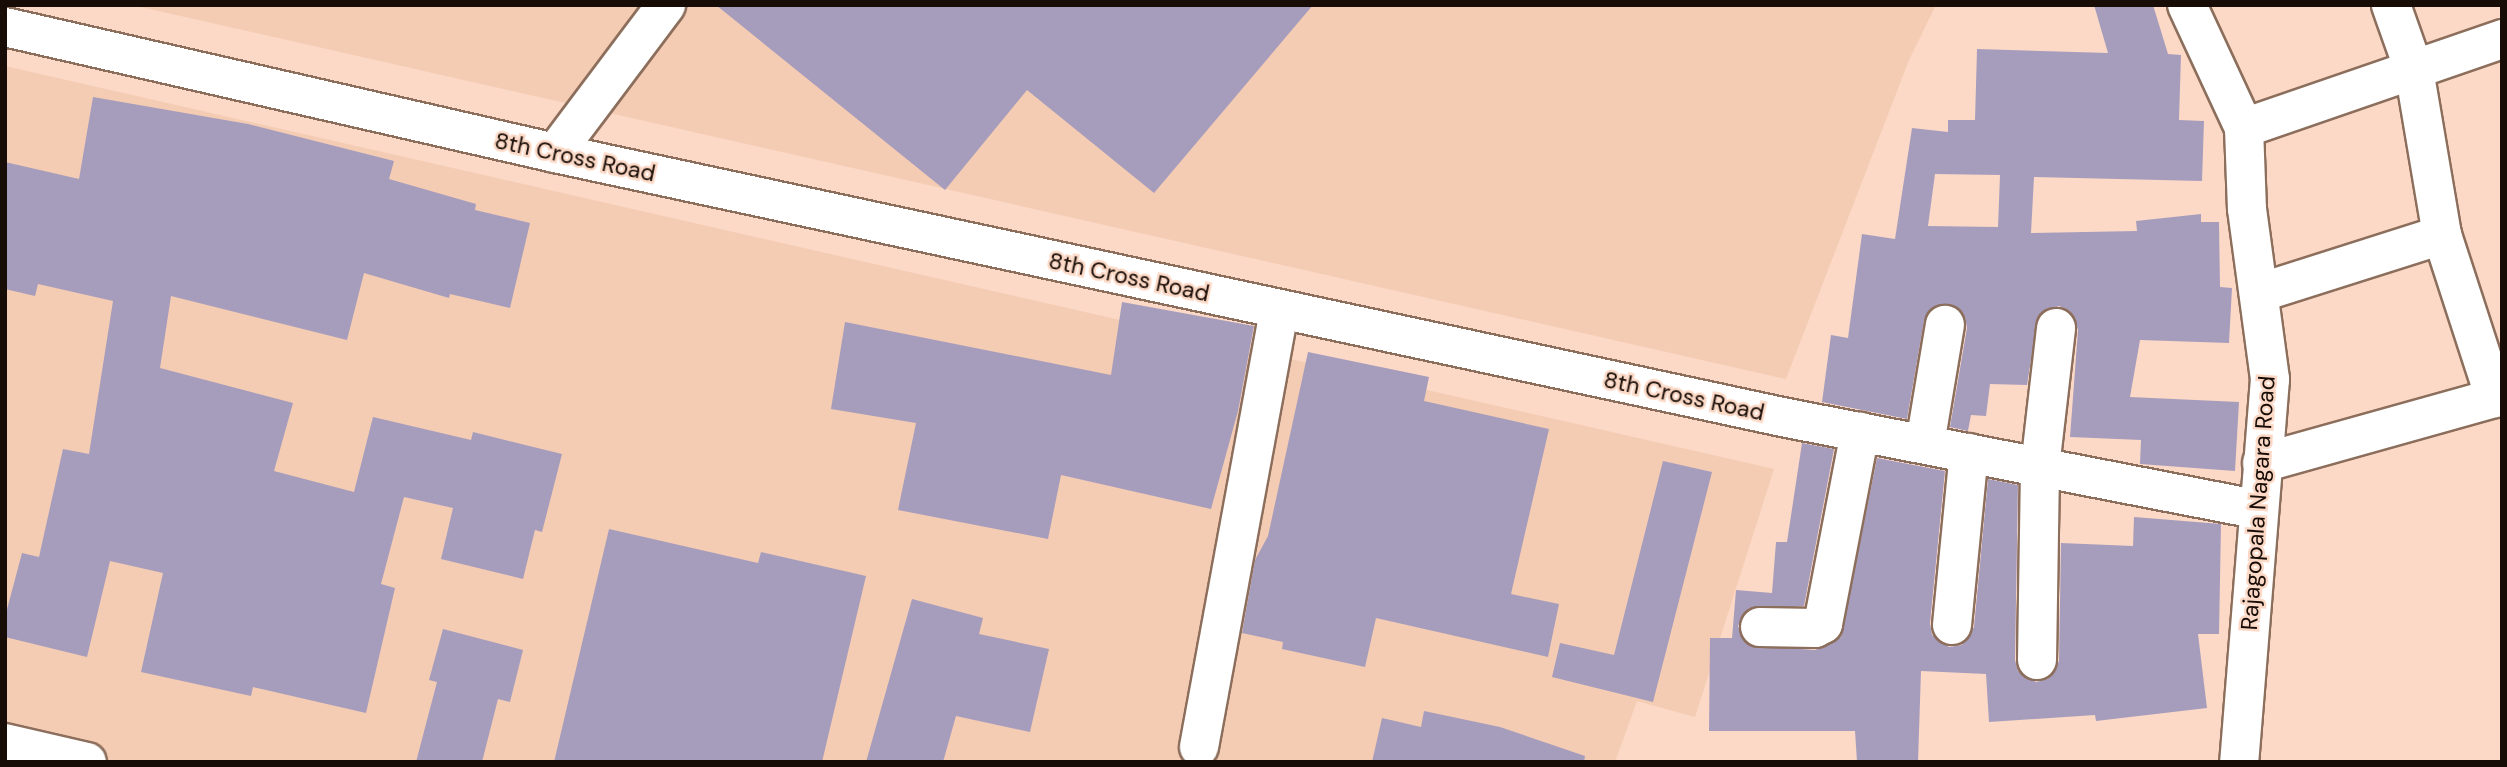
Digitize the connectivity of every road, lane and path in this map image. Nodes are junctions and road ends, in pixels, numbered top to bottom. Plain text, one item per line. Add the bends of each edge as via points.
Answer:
1 (666, 5) edge
2 (2391, 5) edge
3 (2190, 6) edge
4 (5, 27) edge
5 (2502, 39) edge
6 (2414, 70) junction
7 (2244, 128) junction
8 (555, 153) junction
9 (2442, 235) junction
10 (2259, 293) junction
11 (1279, 309) junction
12 (1945, 325) dead end
13 (2056, 328) dead end
14 (2500, 405) edge
15 (1860, 432) junction
16 (1925, 444) junction
17 (1969, 453) junction
18 (2262, 463) junction
19 (2040, 467) junction
20 (2257, 509) junction
21 (1952, 625) dead end
22 (1760, 627) dead end
23 (2037, 660) dead end
24 (5, 743) edge
25 (1199, 747) dead end
26 (87, 762) edge
27 (2239, 762) edge

1 - 8 street
2 - 6 street
3 - 7 street, Rajagopala Nagara Road
4 - 8 street, 8th Cross Road
5 - 6 street
6 - 7 street
6 - 9 street
7 - 10 street, Rajagopala Nagara Road via 2247,209
8 - 11 street, 8th Cross Road
9 - 10 street
9 - 14 street
10 - 18 street, Rajagopala Nagara Road via 2270,379
11 - 15 street, 8th Cross Road
11 - 25 street
12 - 16 street
13 - 19 street
14 - 18 street
15 - 16 street, 8th Cross Road
15 - 22 street via 1823,624
16 - 17 street, 8th Cross Road
17 - 19 street, 8th Cross Road
17 - 21 street
18 - 20 street, Rajagopala Nagara Road
19 - 20 street, 8th Cross Road
19 - 23 street
20 - 27 street, Rajagopala Nagara Road
24 - 26 street

